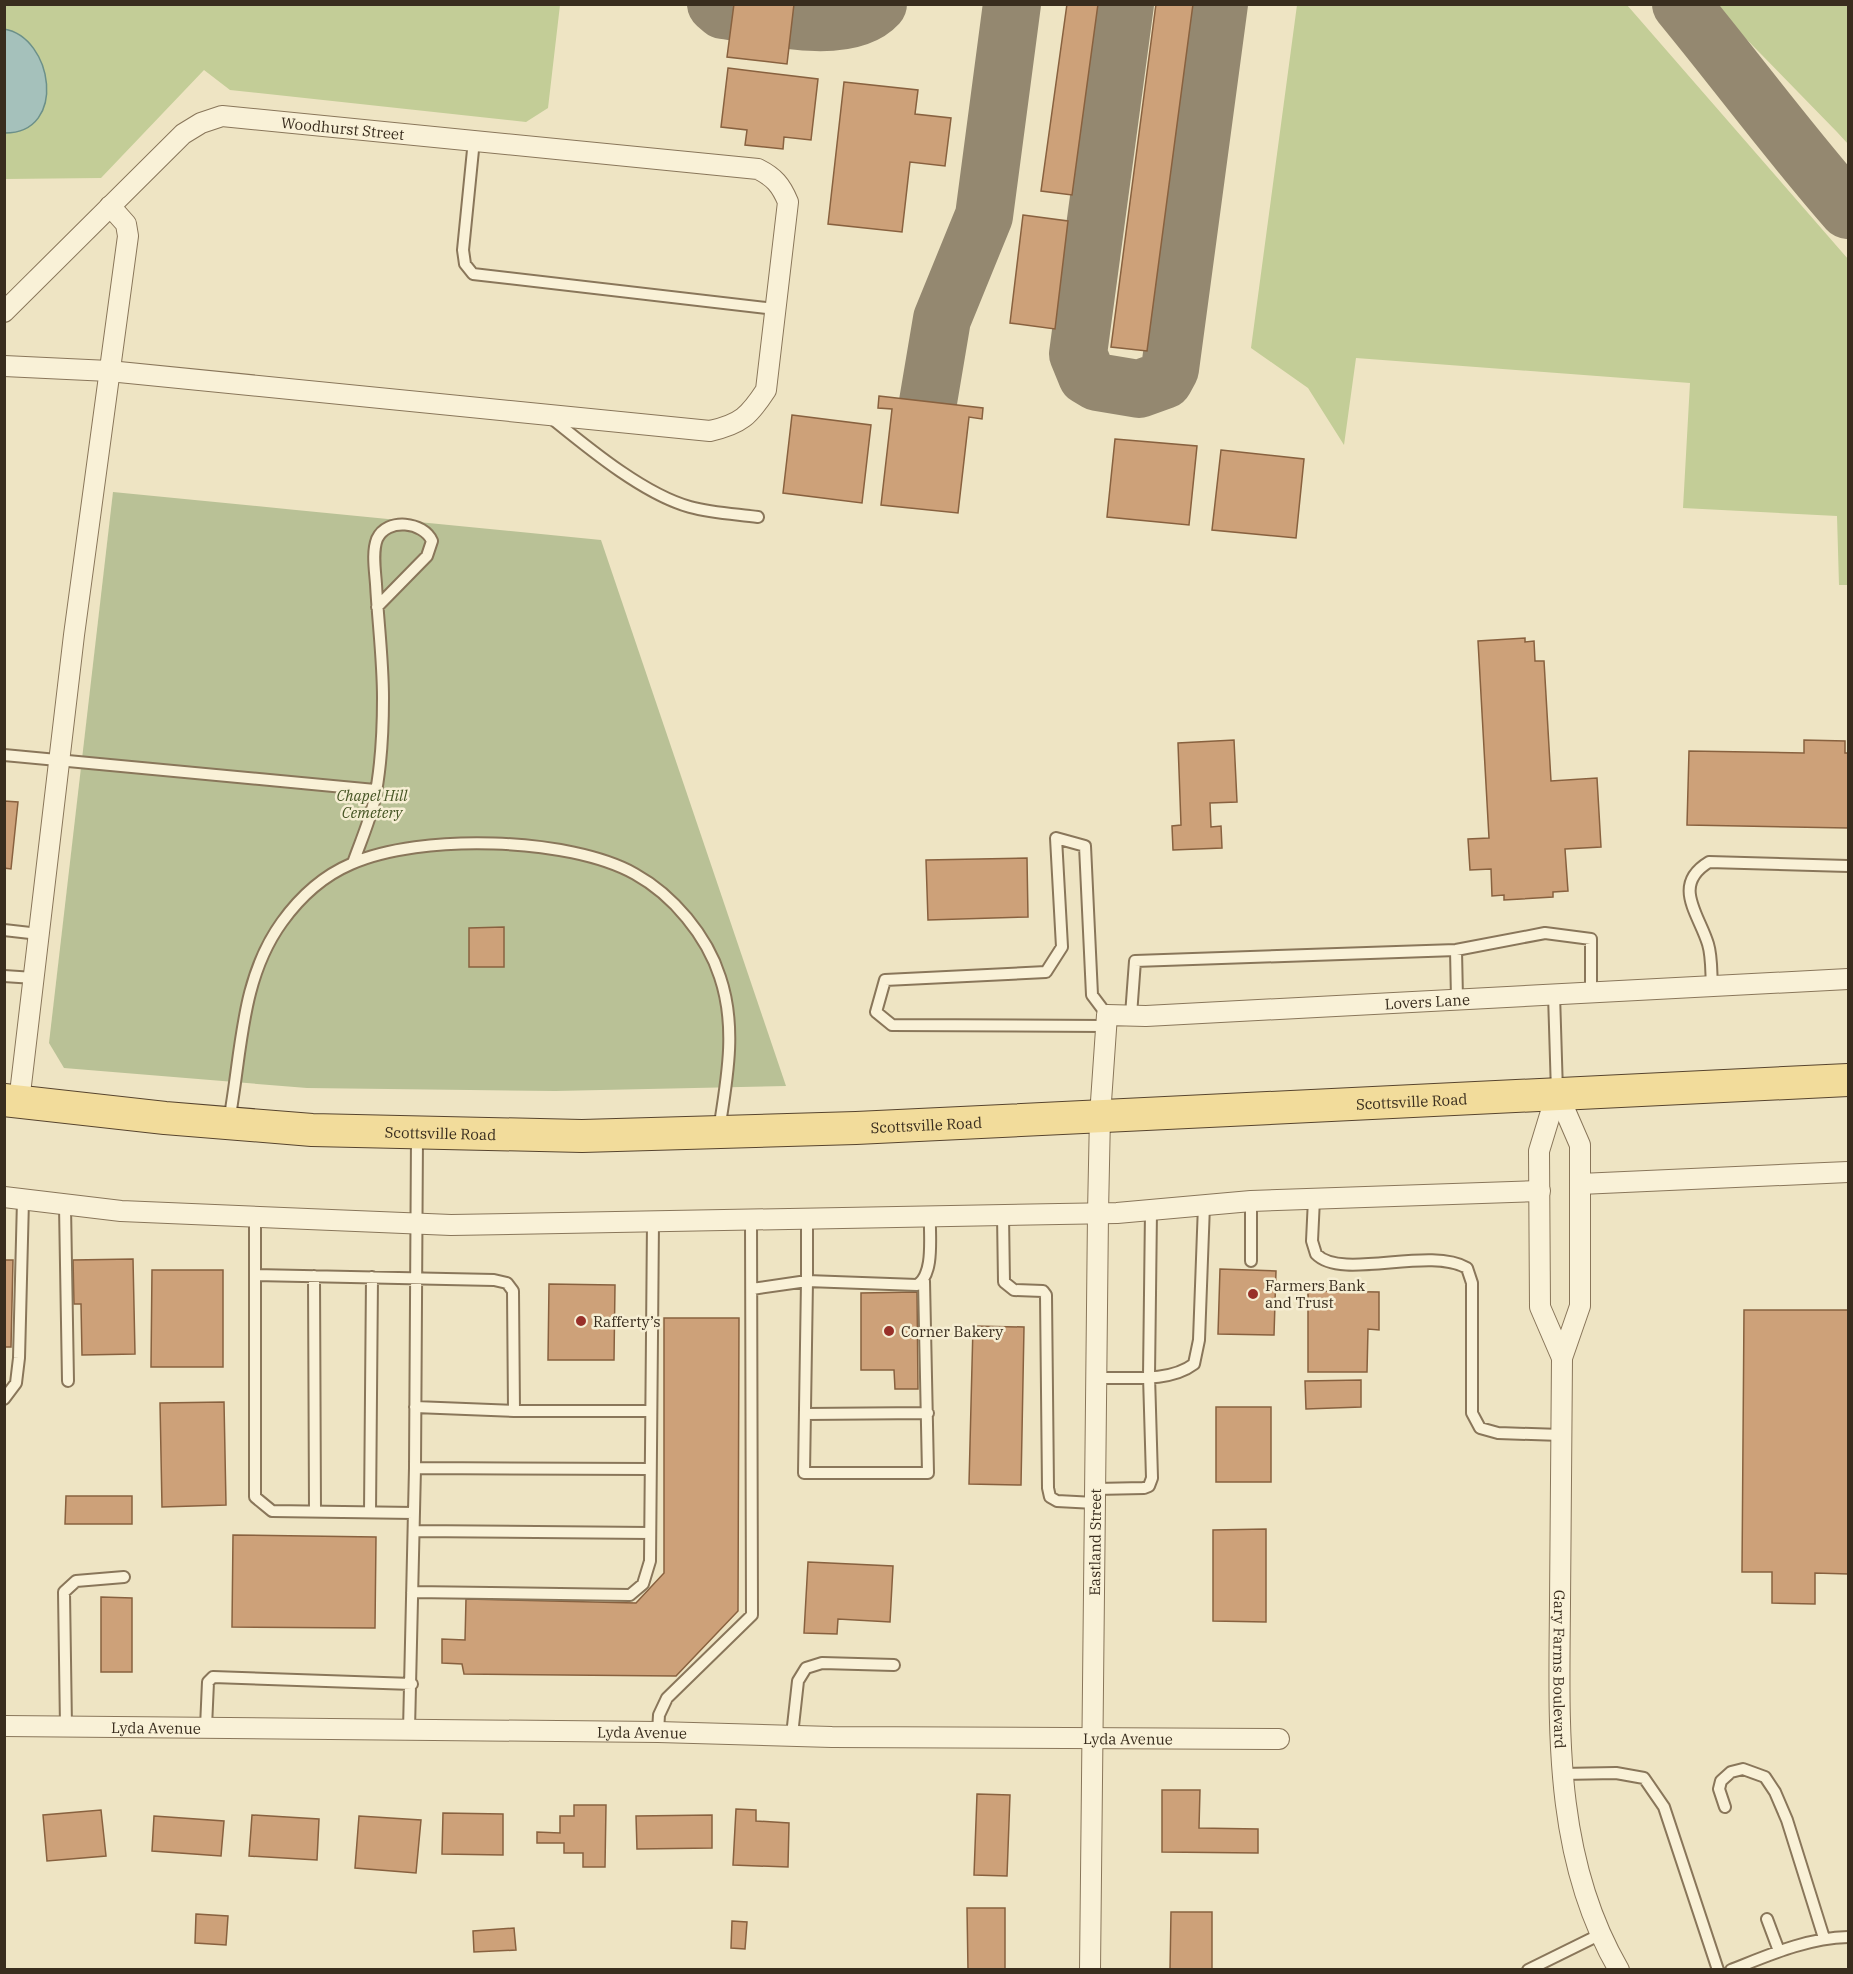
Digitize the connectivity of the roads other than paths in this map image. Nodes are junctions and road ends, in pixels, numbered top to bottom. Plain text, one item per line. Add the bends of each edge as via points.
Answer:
1 (474, 140) junction
2 (110, 206) junction
3 (775, 309) junction
4 (4, 312) edge
5 (4, 366) edge
6 (110, 371) junction
7 (548, 415) junction
8 (758, 517) dead end
9 (377, 607) junction
10 (4, 755) edge
11 (60, 760) junction
12 (375, 790) junction
13 (353, 863) junction
14 (1848, 866) edge
15 (4, 930) edge
16 (39, 934) junction
17 (1456, 950) junction
18 (4, 976) edge
19 (34, 978) junction
20 (1848, 979) edge
21 (1712, 986) junction
22 (1591, 993) junction
23 (1554, 994) junction
24 (1457, 999) junction
25 (1131, 1016) junction
26 (1107, 1020) junction
27 (1848, 1080) edge
28 (1557, 1092) junction
29 (12, 1101) edge
30 (1100, 1116) junction
31 (228, 1124) junction
32 (718, 1133) junction
33 (417, 1135) junction
34 (1848, 1172) edge
35 (1580, 1184) junction
36 (1540, 1191) junction
37 (14, 1199) edge
38 (1314, 1199) junction
39 (1251, 1201) junction
40 (1204, 1205) junction
41 (65, 1206) junction
42 (1151, 1211) junction
43 (1098, 1214) junction
44 (1003, 1215) junction
45 (930, 1216) junction
46 (255, 1218) junction
47 (807, 1218) junction
48 (751, 1219) junction
49 (653, 1222) junction
50 (417, 1224) junction
51 (1251, 1261) dead end
52 (255, 1275) junction
53 (314, 1276) junction
54 (372, 1277) junction
55 (417, 1278) junction
56 (807, 1281) junction
57 (924, 1281) junction
58 (752, 1289) junction
59 (1562, 1358) junction
60 (1149, 1376) junction
61 (1096, 1378) junction
62 (68, 1381) dead end
63 (4, 1398) edge
64 (415, 1407) junction
65 (514, 1411) junction
66 (651, 1411) junction
67 (928, 1413) junction
68 (805, 1414) junction
69 (1561, 1435) junction
70 (415, 1468) junction
71 (650, 1469) junction
72 (1095, 1496) junction
73 (315, 1512) junction
74 (370, 1512) junction
75 (414, 1513) junction
76 (414, 1531) junction
77 (650, 1533) junction
78 (124, 1577) dead end
79 (412, 1592) junction
80 (894, 1665) dead end
81 (412, 1684) junction
82 (4, 1726) edge
83 (66, 1727) junction
84 (206, 1727) junction
85 (409, 1730) junction
86 (658, 1732) junction
87 (792, 1735) junction
88 (1093, 1738) junction
89 (1279, 1739) dead end
90 (1562, 1774) junction
91 (1725, 1807) dead end
92 (1767, 1919) dead end
93 (1601, 1934) junction
94 (1824, 1938) junction
95 (1848, 1938) edge
96 (1779, 1951) junction
97 (1090, 1970) edge
98 (1528, 1970) edge
99 (1619, 1970) edge
100 (1719, 1970) edge
101 (1731, 1970) edge

1 - 2 street, Woodhurst Street via 222,116 183,135
1 - 3 street, Woodhurst Street via 758,168 782,187 788,202
1 - 3 lane via 463,250 465,264 473,274
2 - 4 street, Woodhurst Street
2 - 6 street via 126,224 128,236
3 - 7 street via 766,390 752,411 736,425 710,431
5 - 6 street
6 - 7 street
6 - 11 street
7 - 8 lane via 590,450 659,495 688,506
9 - 9 lane via 374,556 383,530 392,525 428,532 432,541 427,556
9 - 12 lane via 383,698
10 - 11 lane
11 - 12 lane
11 - 16 street
12 - 13 lane
13 - 31 lane via 308,892 283,920 264,952 246,1005
13 - 32 lane via 428,847 512,844 595,857 653,886 685,917 720,975 729,1017 729,1059
14 - 21 lane via 1710,862 1697,869 1690,902 1709,945
15 - 16 lane
16 - 19 street
17 - 22 lane via 1545,933 1591,939
17 - 24 lane
17 - 25 lane via 1136,961
18 - 19 lane
19 - 29 street
20 - 21 street, Lovers Lane
21 - 22 street, Lovers Lane
22 - 23 street, Lovers Lane
23 - 24 street, Lovers Lane
23 - 28 lane
24 - 25 street, Lovers Lane
25 - 26 street, Lovers Lane
26 - 26 lane via 1092,995 1085,846 1056,838 1062,947 1046,972 885,980 876,1012 892,1025
26 - 30 street
27 - 28 main road, Scottsville Road
28 - 30 main road, Scottsville Road
28 - 35 street, Gary Farms Boulevard via 1580,1145
28 - 36 street, Gary Farms Boulevard via 1539,1151
29 - 31 main road, Scottsville Road
30 - 32 main road, Scottsville Road
30 - 43 street, Eastland Street
31 - 33 main road, Scottsville Road
32 - 33 main road, Scottsville Road
33 - 50 lane
34 - 35 street
35 - 59 street, Gary Farms Boulevard via 1580,1306
36 - 38 street
36 - 59 street, Gary Farms Boulevard via 1540,1307
37 - 41 street
37 - 63 lane via 19,1358 16,1383
38 - 39 street
38 - 69 lane via 1312,1241 1320,1259 1333,1265 1437,1260 1467,1268 1472,1283 1472,1413 1480,1428
39 - 40 street
39 - 51 lane
40 - 42 street
40 - 60 lane via 1199,1340 1194,1364 1182,1373
41 - 46 street
41 - 62 lane
42 - 43 street
42 - 60 lane
43 - 44 street
43 - 61 street, Eastland Street
44 - 45 street
44 - 72 lane via 1004,1282 1014,1290 1042,1291 1046,1295 1050,1497 1057,1501
45 - 47 street
45 - 57 lane
46 - 50 street
46 - 52 lane
47 - 48 street
47 - 56 lane
48 - 49 street
48 - 58 lane
49 - 50 street
49 - 66 lane
50 - 55 lane
52 - 53 lane
52 - 73 lane via 255,1497 272,1511
53 - 54 lane
53 - 73 lane
54 - 55 lane
54 - 74 lane
55 - 64 lane
55 - 65 lane via 507,1282 513,1291
56 - 57 lane via 917,1285
56 - 58 lane
56 - 68 lane
57 - 67 lane
58 - 86 lane via 752,1615 667,1698 659,1715
59 - 69 street, Gary Farms Boulevard
60 - 61 lane
60 - 72 lane via 1149,1486
61 - 72 street, Eastland Street
64 - 65 lane
64 - 70 lane
65 - 66 lane
66 - 71 lane
67 - 68 lane
67 - 68 lane via 928,1473 804,1473
69 - 90 street, Gary Farms Boulevard
70 - 71 lane
70 - 75 lane
71 - 77 lane
72 - 88 street, Eastland Street
73 - 74 lane
74 - 75 lane
75 - 76 lane
76 - 77 lane
76 - 79 lane
77 - 79 lane via 650,1561 643,1584 630,1595
78 - 83 lane via 76,1581 64,1592
79 - 81 lane
80 - 87 lane via 822,1663 806,1668 798,1681
81 - 84 lane via 213,1677 208,1682
81 - 85 lane
82 - 83 street, Lyda Avenue
83 - 84 street, Lyda Avenue
84 - 85 street, Lyda Avenue
85 - 86 street, Lyda Avenue
86 - 87 street, Lyda Avenue
87 - 88 street, Lyda Avenue
88 - 89 street, Lyda Avenue
88 - 97 street, Eastland Street
90 - 93 street, Gary Farms Boulevard via 1572,1842
90 - 100 lane via 1616,1773 1644,1778 1664,1807
91 - 94 lane via 1719,1789 1721,1781 1731,1773 1743,1769 1765,1777 1787,1820
92 - 96 lane
93 - 98 lane
93 - 99 street, Gary Farms Boulevard
94 - 95 lane
94 - 96 lane
96 - 101 lane

